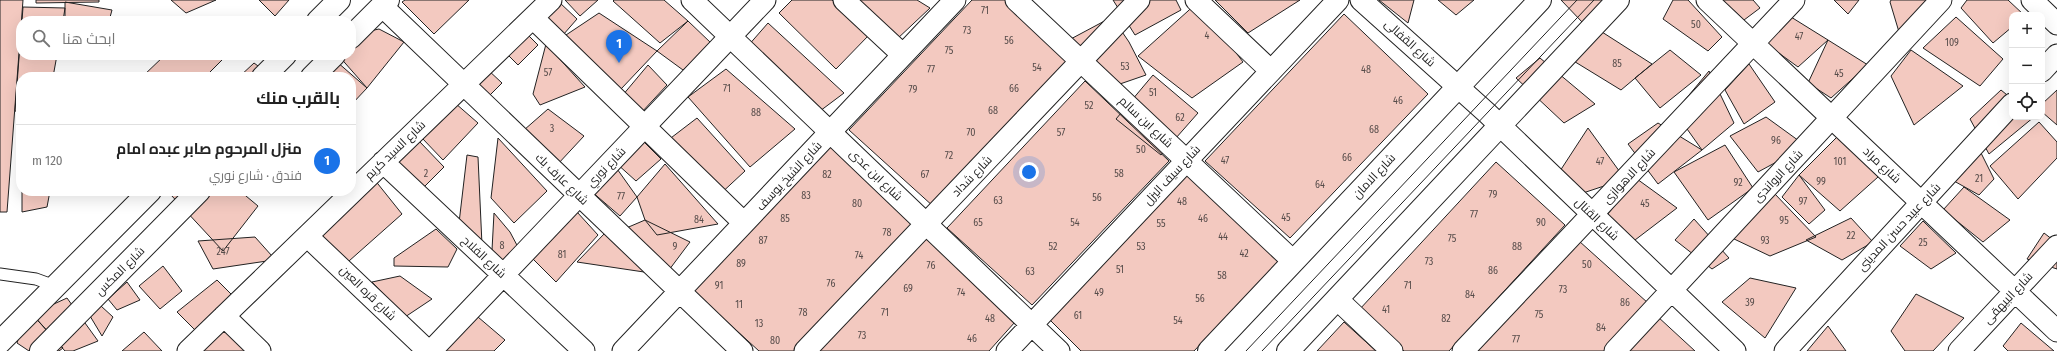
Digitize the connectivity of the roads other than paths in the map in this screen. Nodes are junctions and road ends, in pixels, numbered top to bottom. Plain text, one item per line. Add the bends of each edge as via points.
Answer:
1 (339, 0) edge
2 (551, 0) edge
3 (692, 0) edge
4 (765, 0) edge
5 (844, 0) edge
6 (955, 0) edge
7 (1016, 0) edge
8 (1139, 0) edge
9 (1196, 0) edge
10 (1338, 0) edge
11 (1361, 0) edge
12 (1540, 0) edge
13 (1618, 0) edge
14 (1707, 0) edge
15 (1794, 0) edge
16 (1941, 0) edge
17 (2032, 0) edge
18 (385, 3) edge
19 (323, 16) edge
20 (533, 18) junction
21 (2057, 24) edge
22 (356, 32) edge
23 (730, 36) junction
24 (1753, 43) junction
25 (903, 55) junction
26 (2057, 55) edge
27 (280, 60) edge
28 (329, 60) edge
29 (1081, 61) junction
30 (2045, 68) edge
31 (1272, 71) junction
32 (268, 72) edge
33 (317, 72) edge
34 (463, 84) junction
35 (1458, 87) junction
36 (2009, 107) edge
37 (1832, 118) junction
38 (645, 126) junction
39 (1499, 126) junction
40 (830, 132) junction
41 (1186, 160) junction
42 (383, 162) junction
43 (356, 188) edge
44 (579, 195) junction
45 (145, 196) edge
46 (194, 196) edge
47 (348, 196) edge
48 (1922, 202) junction
49 (1592, 214) junction
50 (744, 223) junction
51 (926, 224) junction
52 (307, 236) junction
53 (2057, 246) edge
54 (1293, 262) junction
55 (0, 274) edge
56 (503, 275) junction
57 (55, 286) junction
58 (680, 291) junction
59 (1672, 291) junction
60 (2015, 291) junction
61 (1337, 299) junction
62 (224, 316) junction
63 (1031, 325) junction
64 (2057, 330) edge
65 (0, 342) edge
66 (41, 351) edge
67 (188, 351) edge
68 (260, 351) edge
69 (430, 351) edge
70 (584, 351) edge
71 (623, 351) edge
72 (742, 351) edge
73 (805, 351) edge
74 (1007, 351) edge
75 (1059, 351) edge
76 (1208, 351) edge
77 (1288, 351) edge
78 (1392, 351) edge
79 (1463, 351) edge
80 (1615, 351) edge
81 (1735, 351) edge
82 (1785, 351) edge
83 (1959, 351) edge

1 - 19 street
2 - 20 street, شارع السيد كريم
3 - 23 street, شارع ابن عدى
4 - 23 street, شارع نوري
5 - 25 street
6 - 25 street, شارع الشيخ يوسف
7 - 29 street, شارع ابن سالم
8 - 29 street, شارع شداد
9 - 31 street
10 - 31 street, شارع سيف اليزل
11 - 35 street, شارع القفالى
12 - 35 street, شارع الامان
13 - 39 street
14 - 24 street, شارع مراد
15 - 24 street, شارع الاهوازى
16 - 37 street, شارع الرواندى
17 - 21 street
18 - 22 street
18 - 34 street, شارع عارف بك
20 - 34 street, شارع السيد كريم
20 - 38 street
23 - 38 street, شارع نوري
23 - 40 street, شارع ابن عدى
24 - 37 street, شارع مراد
24 - 49 street, شارع الاهوازى
25 - 40 street, شارع الشيخ يوسف
26 - 30 street
27 - 32 street
28 - 33 street
29 - 41 street, شارع ابن سالم
29 - 51 street, شارع شداد
31 - 41 street, شارع سيف اليزل
34 - 42 street, شارع السيد كريم
34 - 44 street, شارع عارف بك
35 - 39 street, شارع القنال
35 - 54 street, شارع الامان
36 - 48 street, شارع عبيد حسن المدينى
37 - 48 street, شارع مراد
37 - 59 street, شارع الرواندى
38 - 44 street, شارع نوري
38 - 50 street
39 - 49 street, شارع القنال
39 - 61 street
40 - 50 street, شارع الشيخ يوسف
40 - 51 street, شارع ابن عدى
41 - 54 street, شارع ابن سالم
41 - 63 street, شارع سيف اليزل
42 - 43 street, شارع السيد كريم
42 - 56 street, شارع الفلاح
44 - 56 street, شارع نوري
44 - 58 street, شارع عارف بك
45 - 57 street
46 - 66 street, شارع المكس
47 - 52 street, شارع السيد كريم
48 - 60 street, شارع مراد
48 - 82 street, شارع عبيد حسن المدينى
49 - 59 street, شارع القنال
49 - 79 street, شارع الاهوازى
50 - 58 street, شارع الشيخ يوسف
51 - 63 street, شارع ابن عدى
51 - 73 street, شارع شداد
52 - 62 street, شارع السيد كريم
52 - 69 street, شارع قره العين
53 - 60 street, شارع البيهقى
54 - 76 street, شارع الامان
55 - 57 lane via 36,279
56 - 69 street, شارع نوري
56 - 70 street, شارع الفلاح
57 - 65 street
58 - 71 street, شارع الشيخ يوسف
58 - 72 street, شارع عارف بك
59 - 80 street, شارع الرواندى
59 - 81 street, شارع القنال
60 - 64 street, شارع مراد
60 - 83 street, شارع البيهقى
61 - 77 street
61 - 78 street
62 - 67 street, شارع السيد كريم
62 - 68 street
63 - 74 street, شارع سيف اليزل
63 - 75 street, شارع ابن عدى

